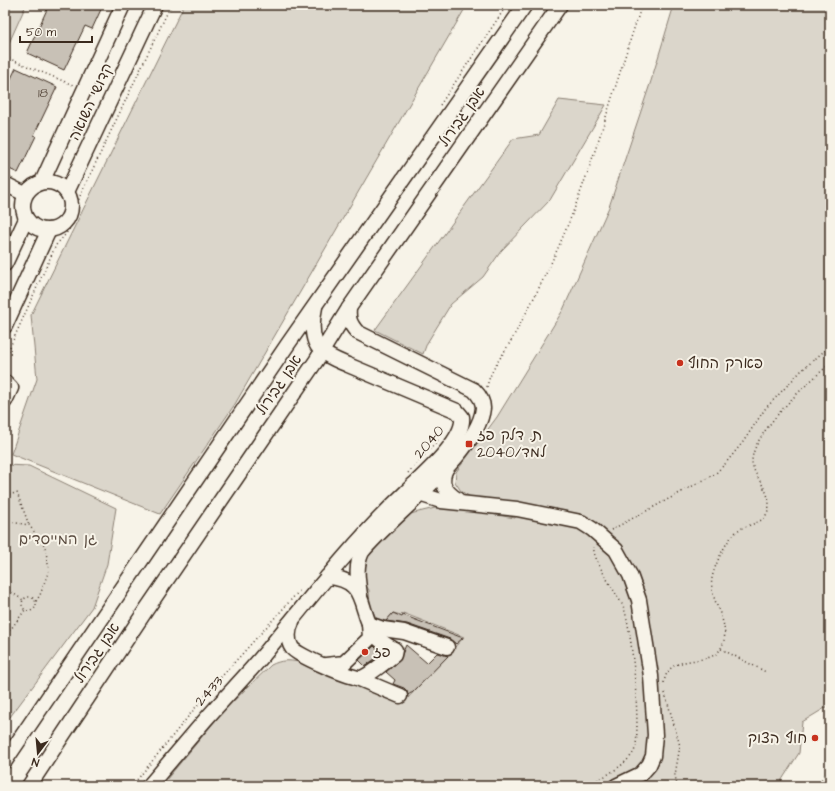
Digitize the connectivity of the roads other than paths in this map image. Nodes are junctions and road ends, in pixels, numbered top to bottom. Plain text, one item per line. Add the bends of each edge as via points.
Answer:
1 (123, 5) edge
2 (155, 5) edge
3 (525, 5) edge
4 (560, 5) edge
5 (42, 182) junction
6 (5, 184) edge
7 (67, 192) junction
8 (25, 194) junction
9 (26, 219) junction
10 (49, 230) junction
11 (5, 264) edge
12 (315, 306) junction
13 (349, 308) junction
14 (5, 326) edge
15 (322, 351) junction
16 (5, 382) edge
17 (5, 401) edge
18 (446, 469) junction
19 (419, 489) junction
20 (463, 501) junction
21 (327, 577) junction
22 (360, 595) junction
23 (293, 618) junction
24 (369, 624) junction
25 (447, 647) dead end
26 (324, 665) junction
27 (357, 678) junction
28 (400, 696) dead end
29 (5, 761) edge
30 (29, 786) edge
31 (149, 786) edge
32 (616, 786) edge

1 - 5 street, קדושי השואה
2 - 7 street, קדושי השואה
3 - 12 street, אבן גבירול
4 - 13 street, אבן גבירול
5 - 7 street via 56,184
5 - 8 street via 30,188
6 - 8 street
7 - 10 street via 71,208 69,216 57,228
8 - 9 street via 22,206
9 - 10 street via 36,228
9 - 11 street
10 - 14 street
12 - 15 street via 313,329 317,345
12 - 29 street, אבן גבירול
13 - 15 street, אבן גבירול
13 - 18 street, 2040 via 351,326 357,332 466,385 481,398 483,408 475,431
15 - 19 street, 2040 via 348,365 457,411 462,417 455,440
15 - 30 street, אבן גבירול
16 - 17 street via 11,388
18 - 19 street, 2040
18 - 20 street via 443,474 448,494
19 - 20 street
19 - 21 street, 2040 via 388,508
19 - 22 street, 2040 via 362,552 357,569
20 - 32 street via 581,522 616,550 630,575 639,600 656,735 649,765 641,774
21 - 22 street via 344,580
21 - 23 street, 2040
22 - 24 street
23 - 26 street via 288,637 291,647 298,654
23 - 31 street, 2433
24 - 25 street via 404,632
24 - 26 street via 370,638 344,663
24 - 27 street via 376,636 395,652 365,676
26 - 27 street
27 - 28 street

